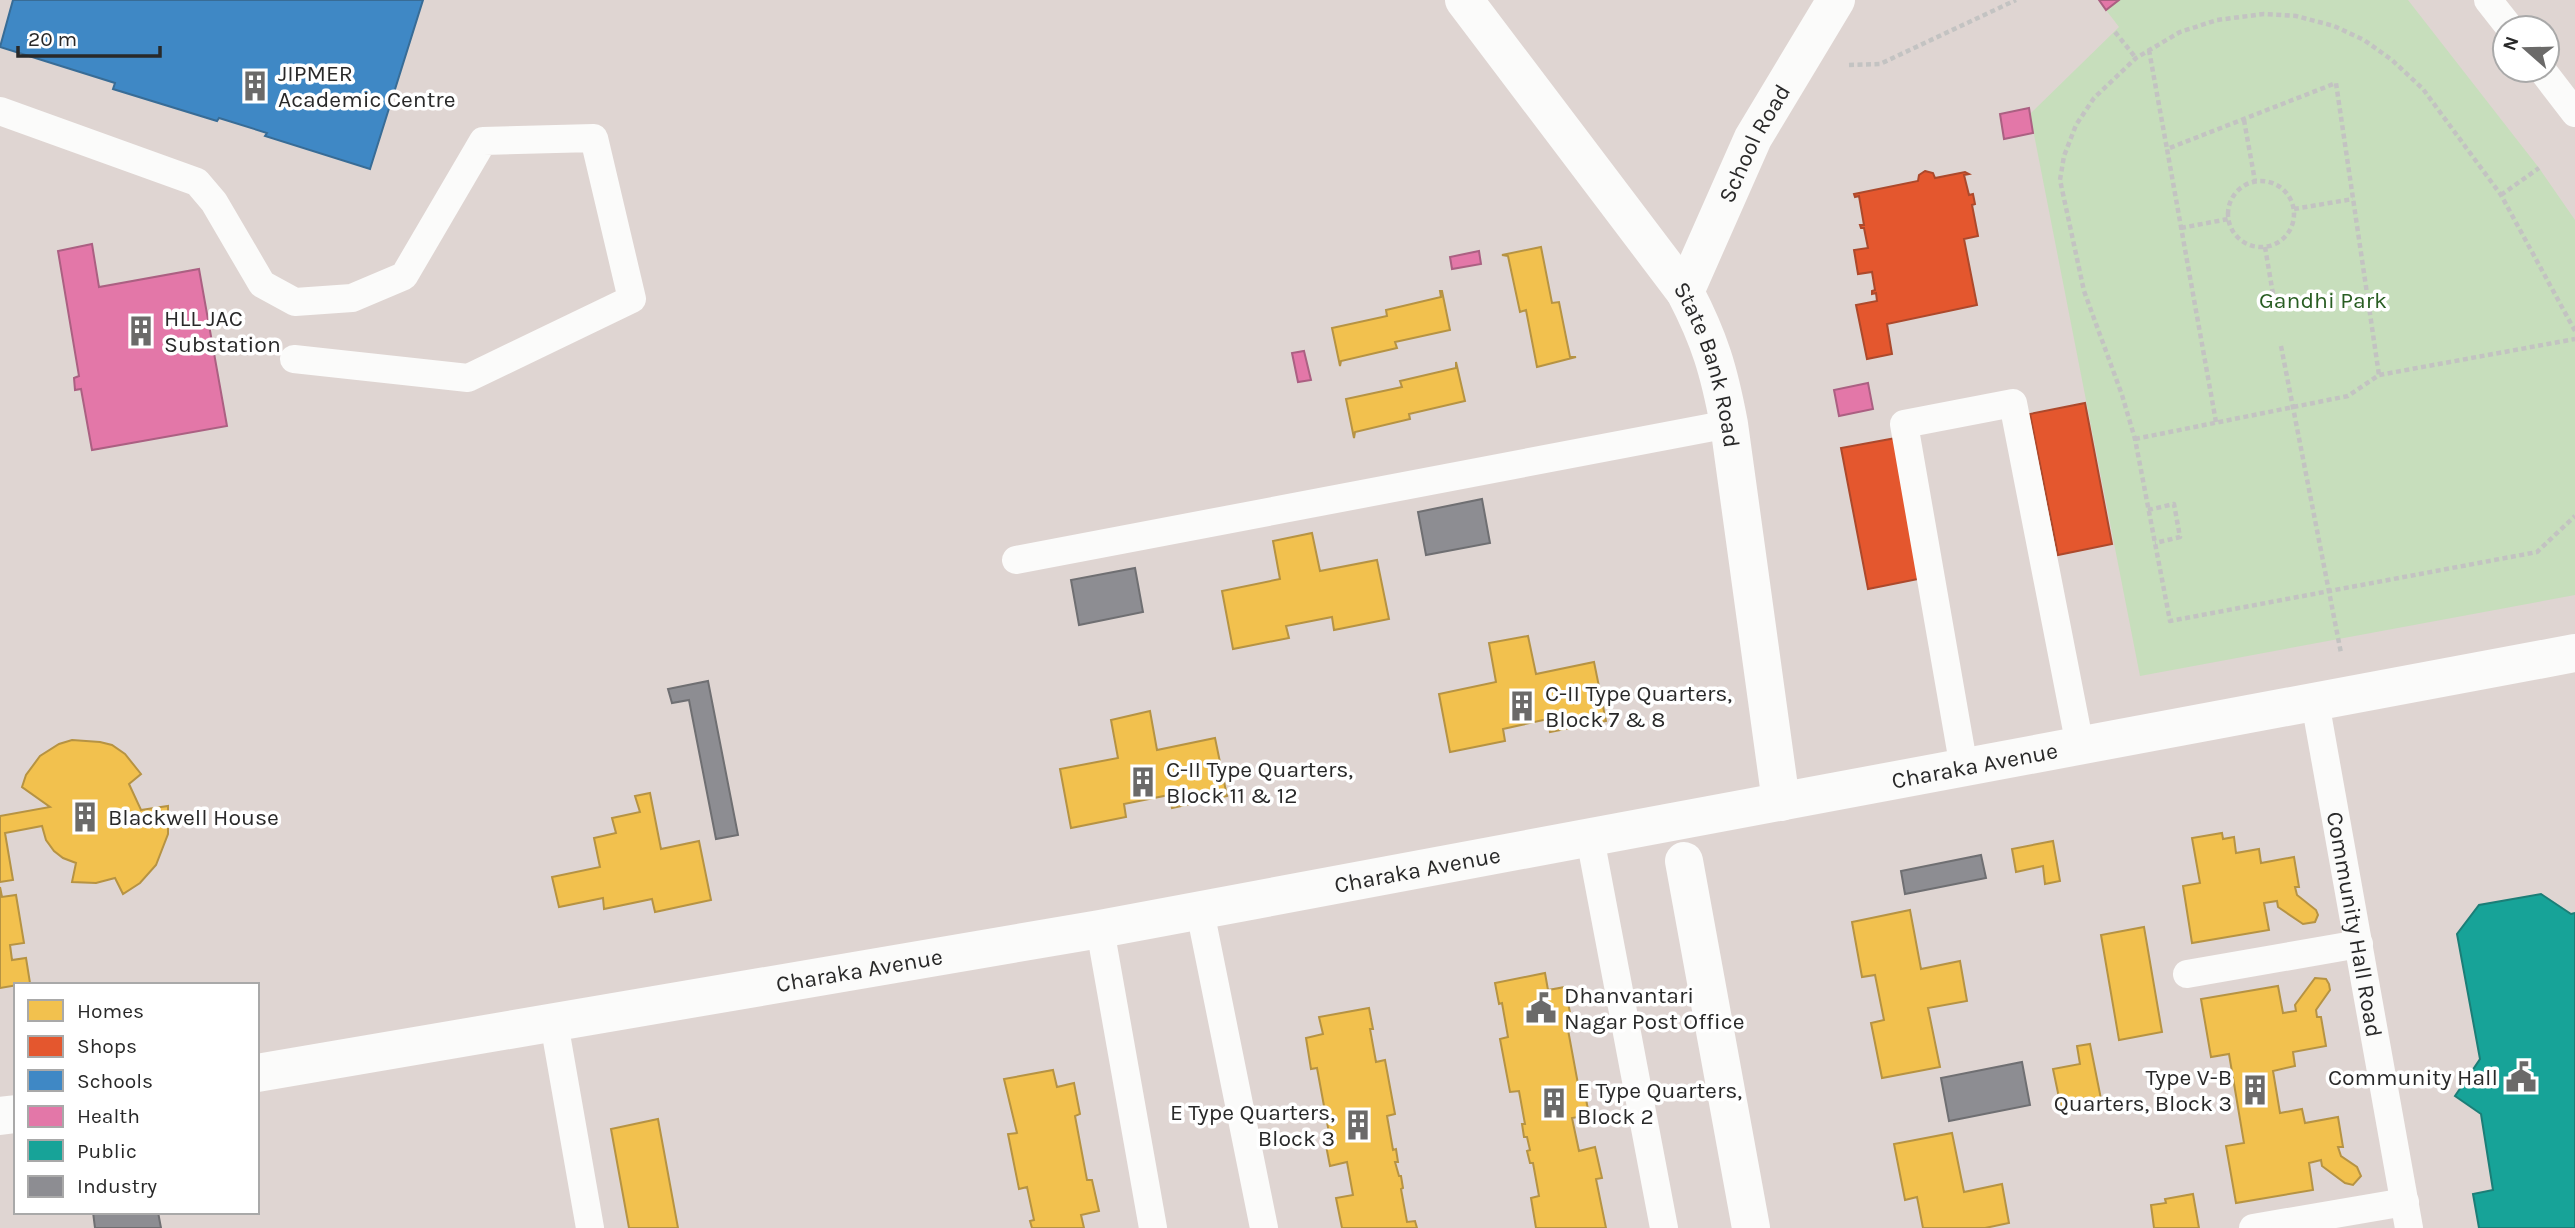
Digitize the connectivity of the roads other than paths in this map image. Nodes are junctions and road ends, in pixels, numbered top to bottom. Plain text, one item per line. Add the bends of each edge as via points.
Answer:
1 (1464, 0) edge
2 (1836, 0) edge
3 (2488, 0) edge
4 (2499, 14) edge
5 (2553, 84) edge
6 (0, 111) edge
7 (2575, 113) edge
8 (1685, 292) junction
9 (294, 359) dead end
10 (1729, 424) junction
11 (1016, 560) dead end
12 (2575, 653) edge
13 (2333, 699) junction
14 (2080, 746) junction
15 (1964, 768) junction
16 (1780, 802) junction
17 (1700, 817) junction
18 (1649, 826) junction
19 (1590, 838) junction
20 (1684, 861) junction
21 (1200, 911) junction
22 (1100, 929) junction
23 (2359, 944) junction
24 (2187, 974) dead end
25 (554, 1023) junction
26 (259, 1073) edge
27 (2407, 1215) edge
28 (590, 1228) edge
29 (1153, 1228) edge
30 (1264, 1228) edge
31 (1664, 1228) edge
32 (1751, 1228) edge
33 (2253, 1228) edge

1 - 8 street, State Bank Road
2 - 8 street, School Road via 1753,138
3 - 4 lane
5 - 7 lane
6 - 9 lane via 197,182 214,202 262,284 295,302 352,298 404,276 483,141 594,138 632,299 468,378
8 - 10 street, State Bank Road via 1716,360
10 - 11 lane
10 - 16 street, State Bank Road
12 - 13 street, Charaka Avenue
13 - 14 street, Charaka Avenue
13 - 23 lane, Community Hall Road
14 - 15 street, Charaka Avenue
14 - 15 lane via 2013,403 1904,424
15 - 16 street, Charaka Avenue
16 - 17 street, Charaka Avenue
17 - 18 street, Charaka Avenue
17 - 20 street
18 - 19 street, Charaka Avenue
18 - 20 street
19 - 21 street, Charaka Avenue
19 - 31 lane
20 - 32 street
21 - 22 street, Charaka Avenue
21 - 30 lane
22 - 25 street, Charaka Avenue
22 - 29 lane
23 - 24 lane
23 - 27 lane, Community Hall Road
25 - 26 street, Charaka Avenue
25 - 28 lane
27 - 33 lane

